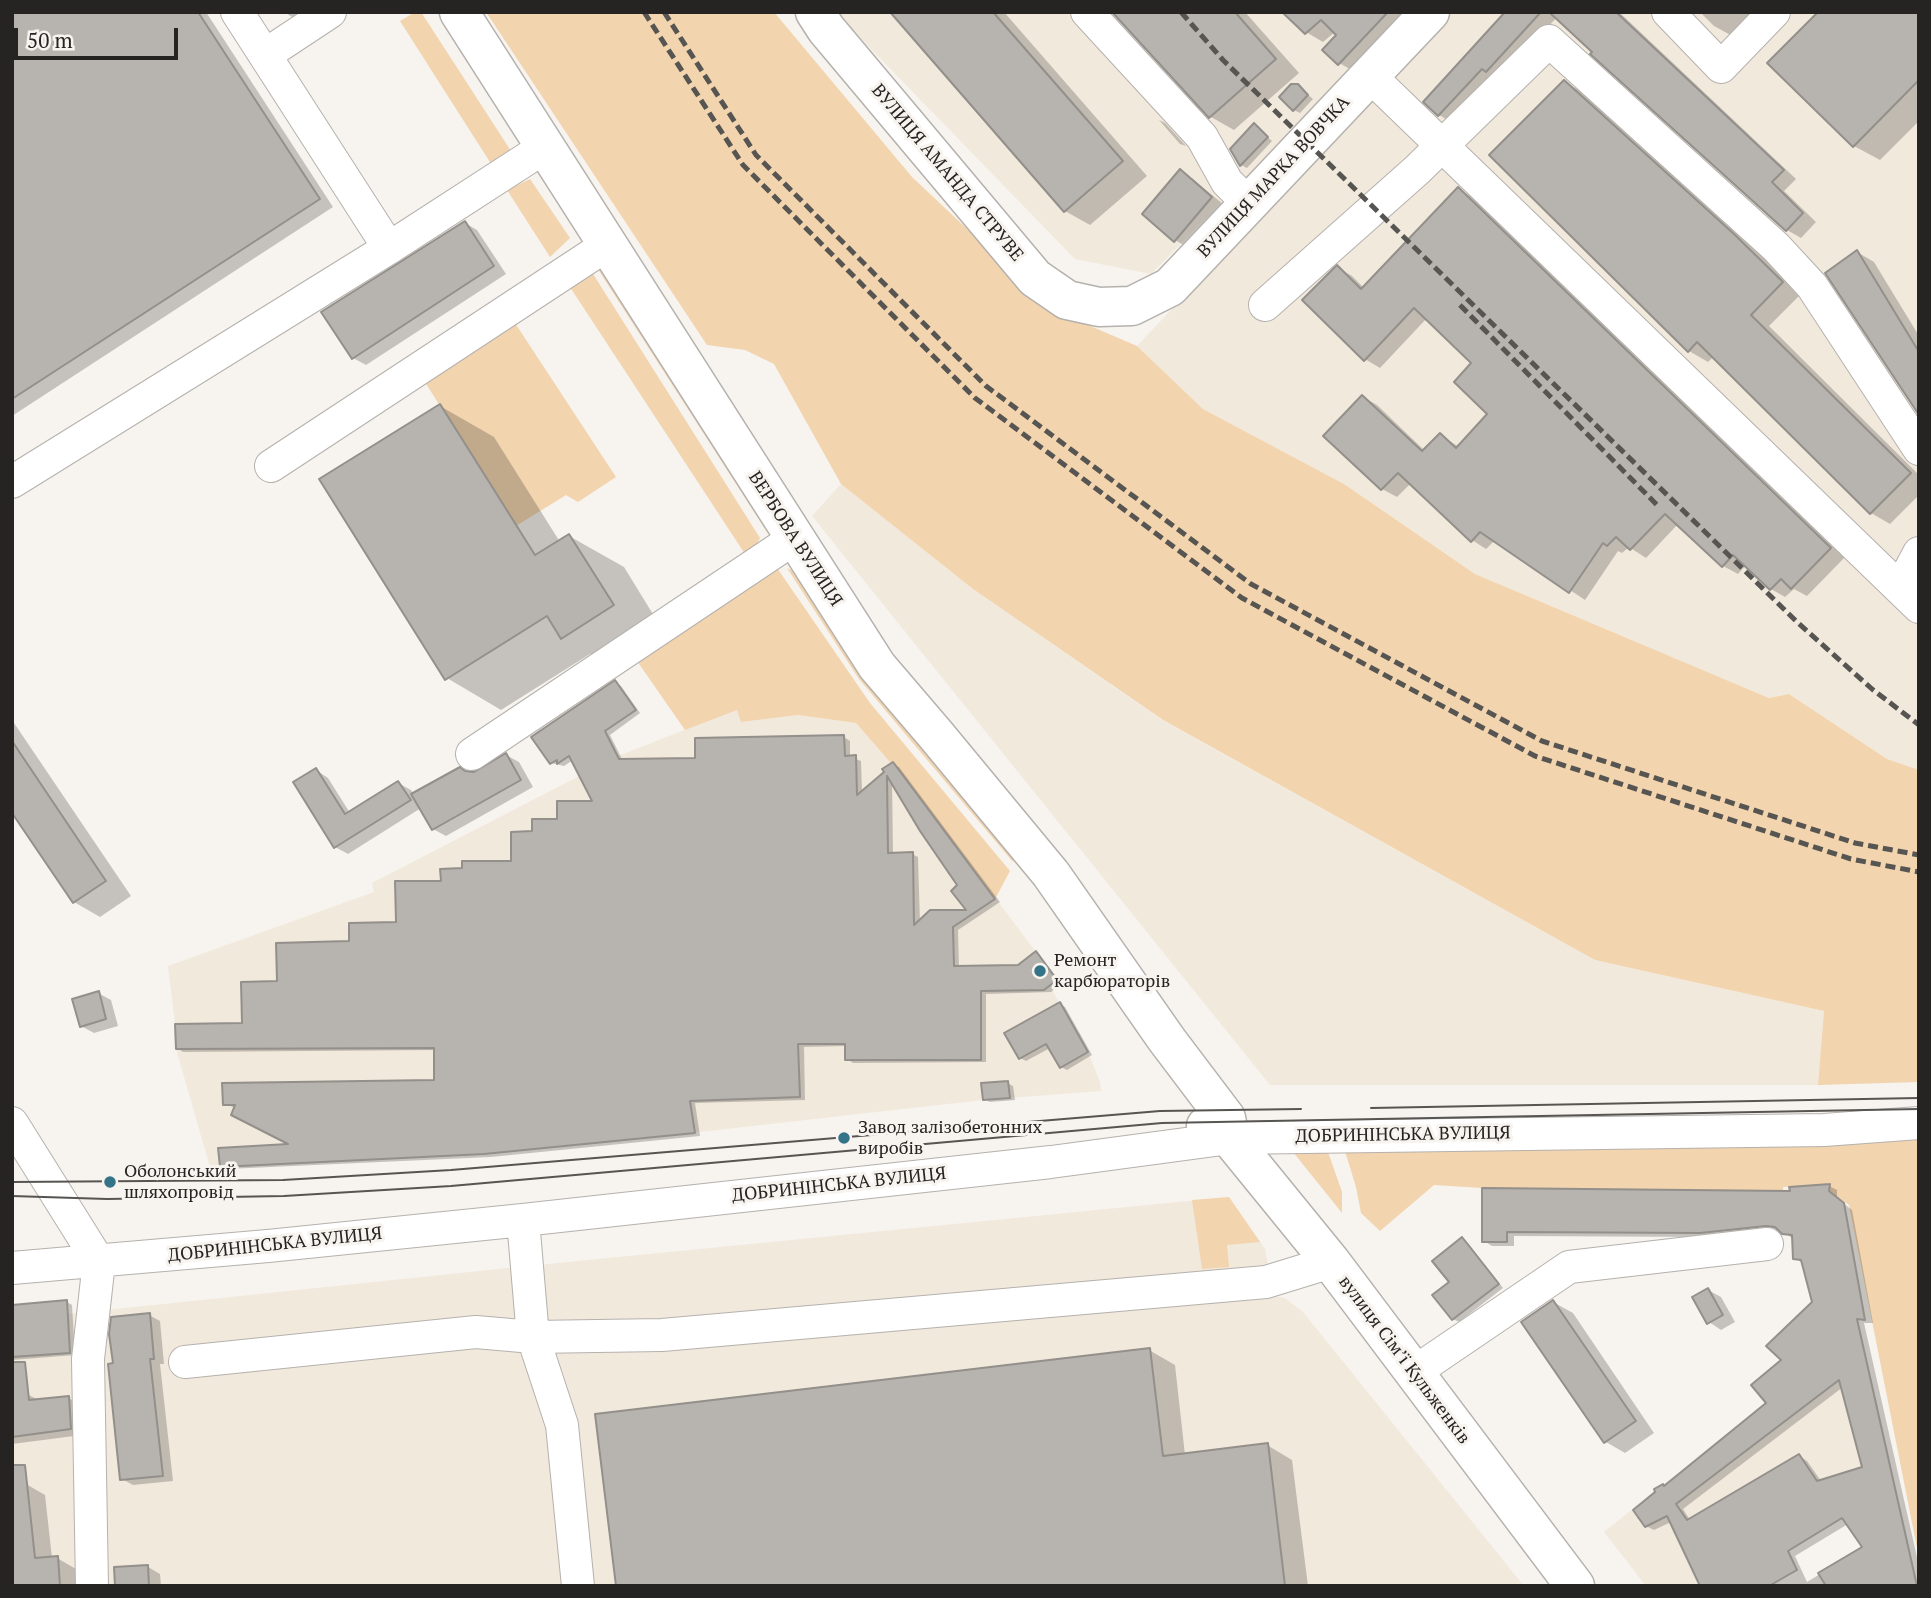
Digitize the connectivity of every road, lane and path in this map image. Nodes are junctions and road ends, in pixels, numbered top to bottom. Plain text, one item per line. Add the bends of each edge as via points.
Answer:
1 (237, 12) edge
2 (330, 12) edge
3 (459, 12) edge
4 (815, 12) edge
5 (1087, 12) edge
6 (1668, 12) edge
7 (1774, 12) edge
8 (1429, 13) edge
9 (264, 55) junction
10 (1370, 76) junction
11 (1442, 146) junction
12 (545, 147) junction
13 (1249, 204) junction
14 (607, 245) junction
15 (389, 248) junction
16 (1265, 305) dead end
17 (1099, 307) joint
18 (1919, 449) edge
19 (271, 466) dead end
20 (12, 482) edge
21 (795, 538) junction
22 (1919, 553) edge
23 (1910, 597) edge
24 (472, 754) dead end
25 (12, 1123) edge
26 (1919, 1123) edge
27 (1230, 1138) junction
28 (523, 1220) junction
29 (1767, 1244) dead end
30 (99, 1262) junction
31 (1331, 1262) junction
32 (12, 1268) edge
33 (533, 1337) junction
34 (185, 1362) dead end
35 (1413, 1373) junction
36 (92, 1586) edge
37 (578, 1586) edge
38 (1575, 1586) edge

1 - 9 street
2 - 9 street
3 - 12 main road, ВЕРБОВА ВУЛИЦЯ
4 - 17 main road, ВУЛИЦЯ АМАНДА СТРУВЕ via 1035,278 1067,300
5 - 13 street via 1202,137 1227,183
6 - 7 street via 1721,67
8 - 10 main road, ВУЛИЦЯ МАРКА ВОВЧКА
9 - 15 street
10 - 11 street
10 - 13 main road, ВУЛИЦЯ МАРКА ВОВЧКА
11 - 16 street
11 - 18 street via 1549,41 1776,247 1812,286
11 - 23 street
12 - 14 main road, ВЕРБОВА ВУЛИЦЯ
12 - 15 street
13 - 17 main road, ВУЛИЦЯ МАРКА ВОВЧКА via 1170,287 1132,306
14 - 19 street
14 - 21 main road, ВЕРБОВА ВУЛИЦЯ
15 - 20 street
21 - 24 street
21 - 27 main road, ВЕРБОВА ВУЛИЦЯ via 877,666 1051,874 1226,1118
22 - 23 street
25 - 30 street
26 - 27 street, ДОБРИНІНСЬКА ВУЛИЦЯ via 1824,1130
27 - 28 street, ДОБРИНІНСЬКА ВУЛИЦЯ
27 - 31 main road, вулиця Сімʼї Кульженків
28 - 30 street, ДОБРИНІНСЬКА ВУЛИЦЯ
28 - 33 street
29 - 35 street via 1569,1266
30 - 32 street, ДОБРИНІНСЬКА ВУЛИЦЯ
30 - 36 street via 88,1359
31 - 33 street via 1266,1282 662,1335
31 - 35 main road, вулиця Сімʼї Кульженків
33 - 34 street via 476,1332
33 - 37 street via 562,1425
35 - 38 main road, вулиця Сімʼї Кульженків

